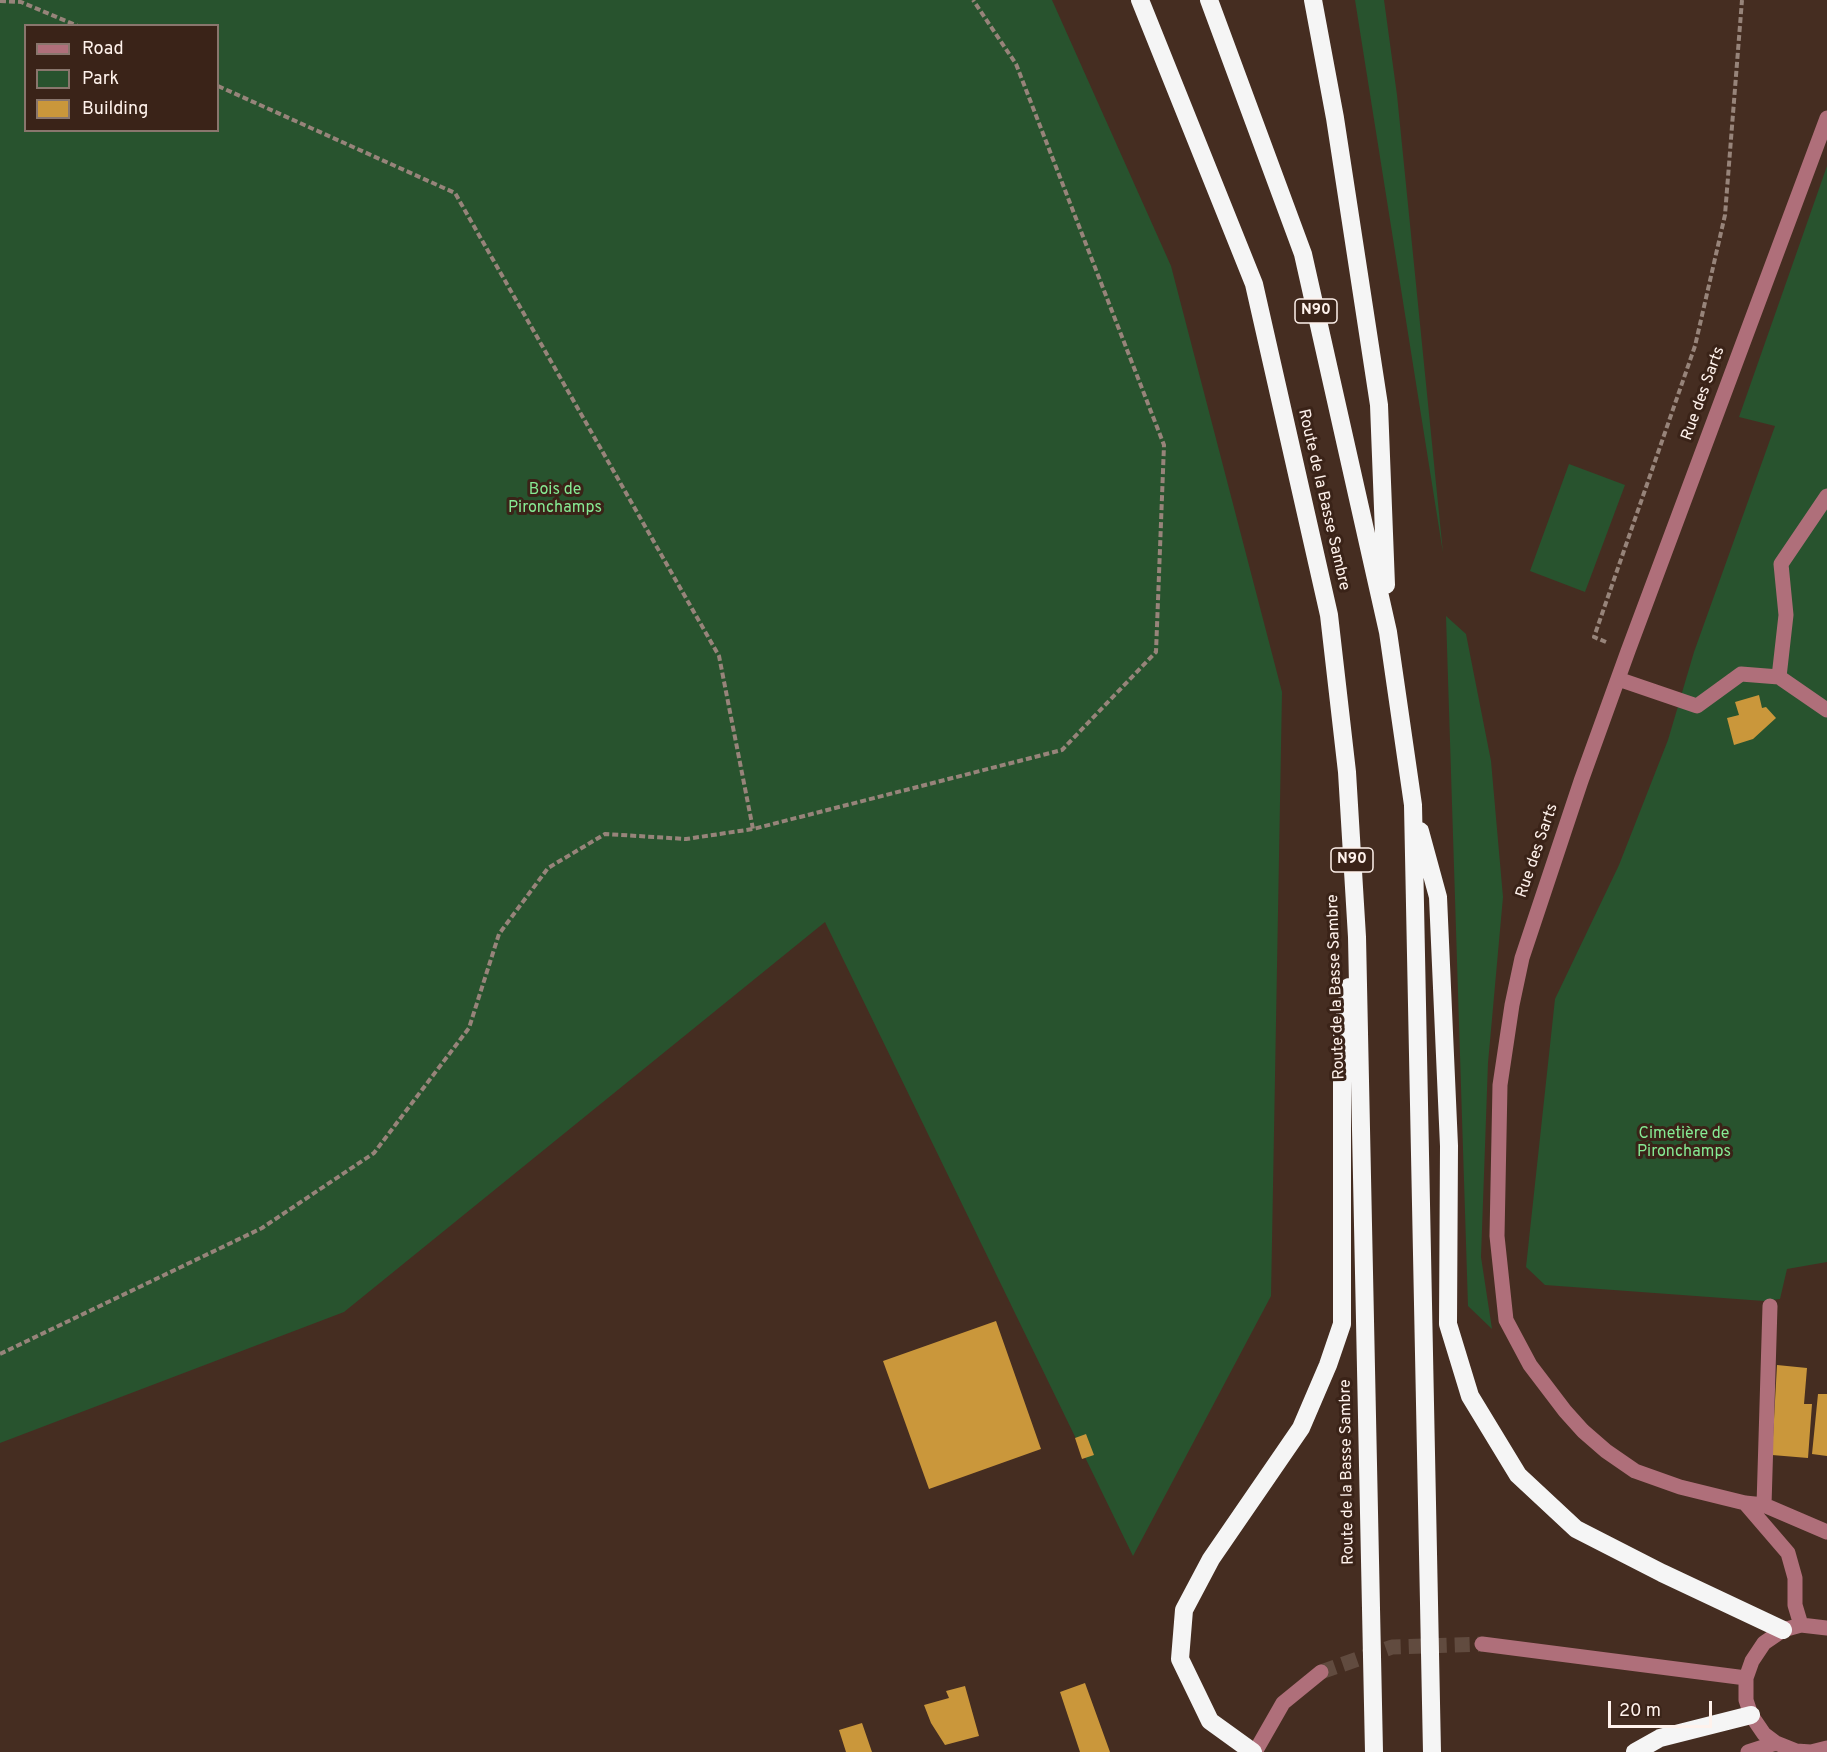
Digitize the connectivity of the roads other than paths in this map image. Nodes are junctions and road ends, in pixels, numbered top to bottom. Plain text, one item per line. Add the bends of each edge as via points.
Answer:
1 (1140, 0) edge
2 (1209, 0) edge
3 (1313, 0) edge
4 (1827, 118) edge
5 (1827, 496) edge
6 (1388, 632) junction
7 (1779, 677) junction
8 (1618, 679) junction
9 (1827, 710) edge
10 (1413, 805) junction
11 (1357, 938) junction
12 (1770, 1306) dead end
13 (1745, 1503) junction
14 (1764, 1505) junction
15 (1827, 1532) edge
16 (1801, 1625) junction
17 (1827, 1628) edge
18 (1783, 1630) junction
19 (1482, 1644) tunnel mouth
20 (1321, 1672) tunnel mouth
21 (1746, 1678) junction
22 (1751, 1715) junction
23 (1776, 1743) junction
24 (1827, 1749) edge
25 (1254, 1752) edge
26 (1374, 1752) edge
27 (1432, 1752) edge
28 (1635, 1752) edge
29 (1748, 1752) edge
30 (1810, 1752) edge

1 - 11 highway, Route de la Basse Sambre / N90 via 1254,284 1329,615 1347,772
2 - 6 highway, Route de la Basse Sambre / N90 via 1303,254
3 - 6 highway via 1379,405
4 - 8 street, Rue des Sarts
5 - 7 street via 1781,564 1786,615
6 - 10 highway, Route de la Basse Sambre / N90
7 - 8 street via 1741,674 1697,706
7 - 9 street
8 - 13 street, Rue des Sarts via 1522,958 1512,1005 1500,1096 1497,1236 1506,1320 1530,1365 1565,1411 1606,1451 1635,1471
10 - 18 highway via 1438,897 1449,1146 1448,1324 1470,1396 1518,1475 1576,1529
10 - 27 highway, Route de la Basse Sambre / N90
11 - 25 highway via 1342,1036 1342,1324 1301,1428 1211,1559 1184,1610 1180,1659 1210,1721
11 - 26 highway, Route de la Basse Sambre / N90
12 - 14 street
13 - 14 street, Rue des Sarts
13 - 16 street via 1788,1553
14 - 15 street, Rue des Sarts
16 - 17 street
16 - 18 street
18 - 21 street via 1764,1643
19 - 21 street
20 - 25 street via 1283,1703
21 - 22 street
22 - 23 street
22 - 28 highway via 1660,1738
23 - 29 street
23 - 30 street
24 - 30 street

